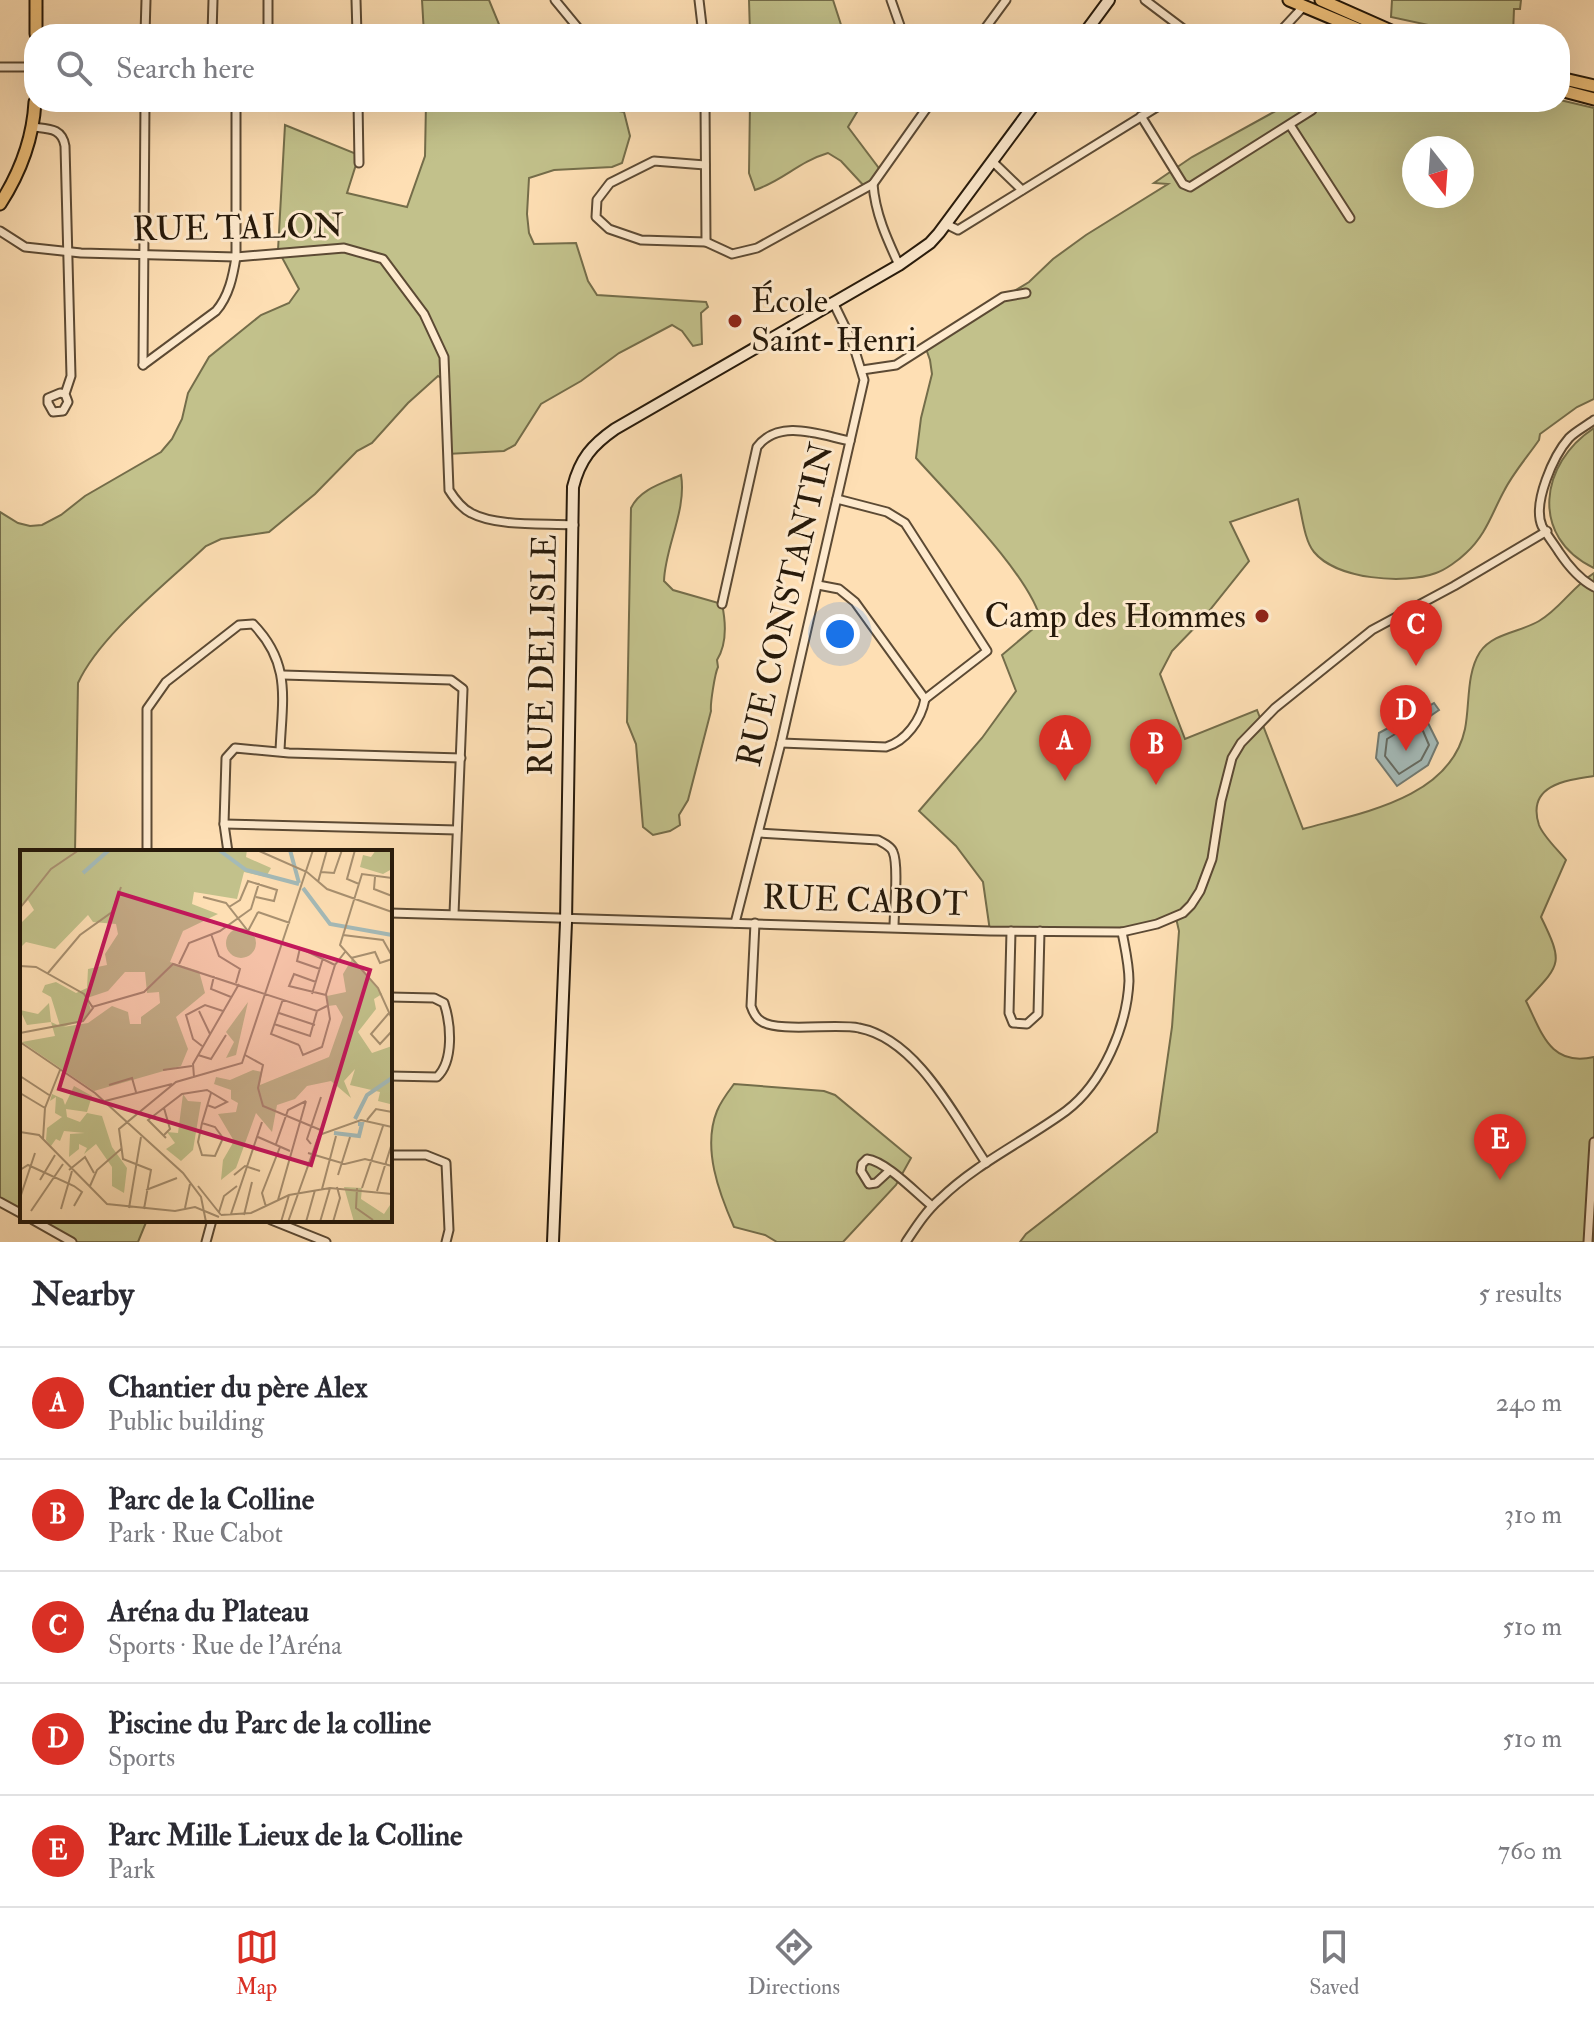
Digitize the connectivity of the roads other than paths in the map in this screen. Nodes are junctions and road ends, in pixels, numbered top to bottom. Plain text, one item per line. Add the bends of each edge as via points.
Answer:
1 (36, 0) edge
2 (146, 0) edge
3 (213, 0) edge
4 (268, 0) edge
5 (356, 0) edge
6 (555, 0) edge
7 (699, 0) edge
8 (891, 0) edge
9 (1006, 0) edge
10 (1109, 0) edge
11 (1145, 0) edge
12 (1289, 0) edge
13 (1321, 0) edge
14 (1303, 7) junction
15 (36, 24) edge
16 (145, 24) edge
17 (212, 24) edge
18 (268, 24) edge
19 (357, 24) edge
20 (575, 24) edge
21 (702, 24) edge
22 (897, 24) edge
23 (991, 24) edge
24 (1091, 24) edge
25 (1177, 24) edge
26 (1287, 24) edge
27 (1345, 24) edge
28 (1375, 24) edge
29 (0, 67) edge
30 (24, 67) edge
31 (1570, 80) edge
32 (1594, 86) edge
33 (1570, 93) edge
34 (1594, 99) edge
35 (34, 112) edge
36 (145, 112) edge
37 (236, 112) edge
38 (358, 112) edge
39 (705, 112) edge
40 (924, 112) edge
41 (1029, 112) edge
42 (1148, 112) edge
43 (1309, 112) edge
44 (1141, 116) junction
45 (1290, 125) junction
46 (33, 127) junction
47 (993, 162) junction
48 (359, 163) dead end
49 (705, 165) junction
50 (873, 184) junction
51 (1022, 190) junction
52 (0, 204) edge
53 (1350, 218) dead end
54 (946, 224) junction
55 (0, 231) edge
56 (706, 242) junction
57 (69, 252) junction
58 (143, 256) junction
59 (236, 257) junction
60 (899, 265) junction
61 (1026, 293) dead end
62 (833, 302) junction
63 (862, 370) junction
64 (65, 394) dead end
65 (1594, 420) edge
66 (850, 441) junction
67 (837, 499) junction
68 (574, 525) junction
69 (1547, 531) junction
70 (818, 585) junction
71 (1594, 587) edge
72 (722, 604) dead end
73 (283, 675) junction
74 (925, 699) junction
75 (781, 743) junction
76 (280, 751) junction
77 (461, 758) junction
78 (224, 824) junction
79 (457, 830) junction
80 (759, 833) junction
81 (147, 850) edge
82 (228, 850) edge
83 (392, 913) edge
84 (454, 914) junction
85 (566, 917) junction
86 (735, 923) junction
87 (755, 923) junction
88 (894, 927) junction
89 (1011, 931) junction
90 (1040, 931) junction
91 (1122, 932) junction
92 (392, 997) edge
93 (392, 1076) edge
94 (1594, 1142) edge
95 (392, 1155) edge
96 (986, 1163) junction
97 (889, 1171) dead end
98 (0, 1202) edge
99 (932, 1206) junction
100 (20, 1213) edge
101 (37, 1222) edge
102 (211, 1222) edge
103 (276, 1222) edge
104 (295, 1222) edge
105 (295, 1230) junction
106 (72, 1242) edge
107 (206, 1242) edge
108 (326, 1242) edge
109 (446, 1242) edge
110 (553, 1242) edge
111 (906, 1242) edge
112 (1588, 1242) edge

1 - 15 main road
2 - 16 street
3 - 17 street
4 - 18 street
5 - 19 street
6 - 20 street
7 - 21 street
8 - 22 street
9 - 23 street
10 - 24 street
11 - 25 street
12 - 14 main road
13 - 28 main road
14 - 26 street
14 - 27 main road
29 - 30 street
31 - 32 main road
33 - 34 main road
35 - 46 main road
36 - 58 street
37 - 59 street
38 - 48 street
39 - 49 street
40 - 50 street
41 - 47 street, RUE DELISLE
42 - 44 street
43 - 45 street
44 - 45 street via 1183,184 1190,187
44 - 51 street
45 - 53 street
46 - 52 main road
46 - 57 street via 63,137
47 - 51 street
47 - 54 street, RUE DELISLE
49 - 56 street
49 - 56 street via 654,161 610,183 597,200 596,217 609,229 641,240
50 - 56 street via 757,248 732,254
50 - 60 street
51 - 54 street via 958,230
54 - 60 street, RUE DELISLE
55 - 57 street, RUE TALON via 25,247
57 - 58 street, RUE TALON
57 - 64 street via 71,376
58 - 59 street, RUE TALON
58 - 59 street via 143,365 223,303
59 - 68 street, RUE TALON via 344,248 383,259 424,314 444,357 453,497 470,513 495,520
60 - 62 street, RUE DELISLE
61 - 63 street via 1003,297 896,365
62 - 63 street, RUE CONSTANTIN
62 - 68 street, RUE DELISLE via 590,447 573,487
63 - 66 street, RUE CONSTANTIN
65 - 69 street via 1571,436 1552,463 1542,501 1542,526
66 - 67 street, RUE CONSTANTIN
66 - 72 street via 779,430 763,439
67 - 70 street, RUE CONSTANTIN
67 - 74 street via 887,512 905,523 987,651
68 - 85 street, RUE DELISLE
69 - 71 street via 1565,562
69 - 91 street, RUE CABOT via 1372,630 1275,708 1241,743 1228,771 1212,859 1191,905 1176,917
70 - 74 street via 839,589 855,602
70 - 75 street, RUE CONSTANTIN
73 - 76 street
73 - 77 street via 451,680 463,689
73 - 81 street via 270,641 253,624 239,625 166,682 147,709
74 - 75 street via 915,724 890,746
75 - 80 street, RUE CONSTANTIN
76 - 77 street
76 - 78 street via 235,748 226,758
77 - 79 street
78 - 79 street
78 - 82 street
79 - 84 street
80 - 86 street, RUE CONSTANTIN
80 - 88 street via 878,840 888,845 895,864
83 - 84 street, RUE CABOT
84 - 85 street, RUE CABOT
85 - 86 street, RUE CABOT
85 - 110 street, RUE DELISLE
86 - 87 street, RUE CABOT
87 - 88 street, RUE CABOT
87 - 96 street via 755,1016 770,1025 858,1027 905,1050
88 - 89 street, RUE CABOT
89 - 90 street, RUE CABOT
89 - 90 street via 1009,1013 1013,1023 1027,1024 1038,1014
90 - 91 street, RUE CABOT
91 - 96 street via 1127,997 1101,1071 1068,1109
92 - 93 street via 444,1003 448,1036 446,1066 437,1077
94 - 112 street
95 - 109 street via 426,1155 446,1163
96 - 99 street
97 - 99 street
98 - 100 street
99 - 111 street
101 - 106 street
102 - 107 street
103 - 105 street
104 - 105 street
105 - 108 street

